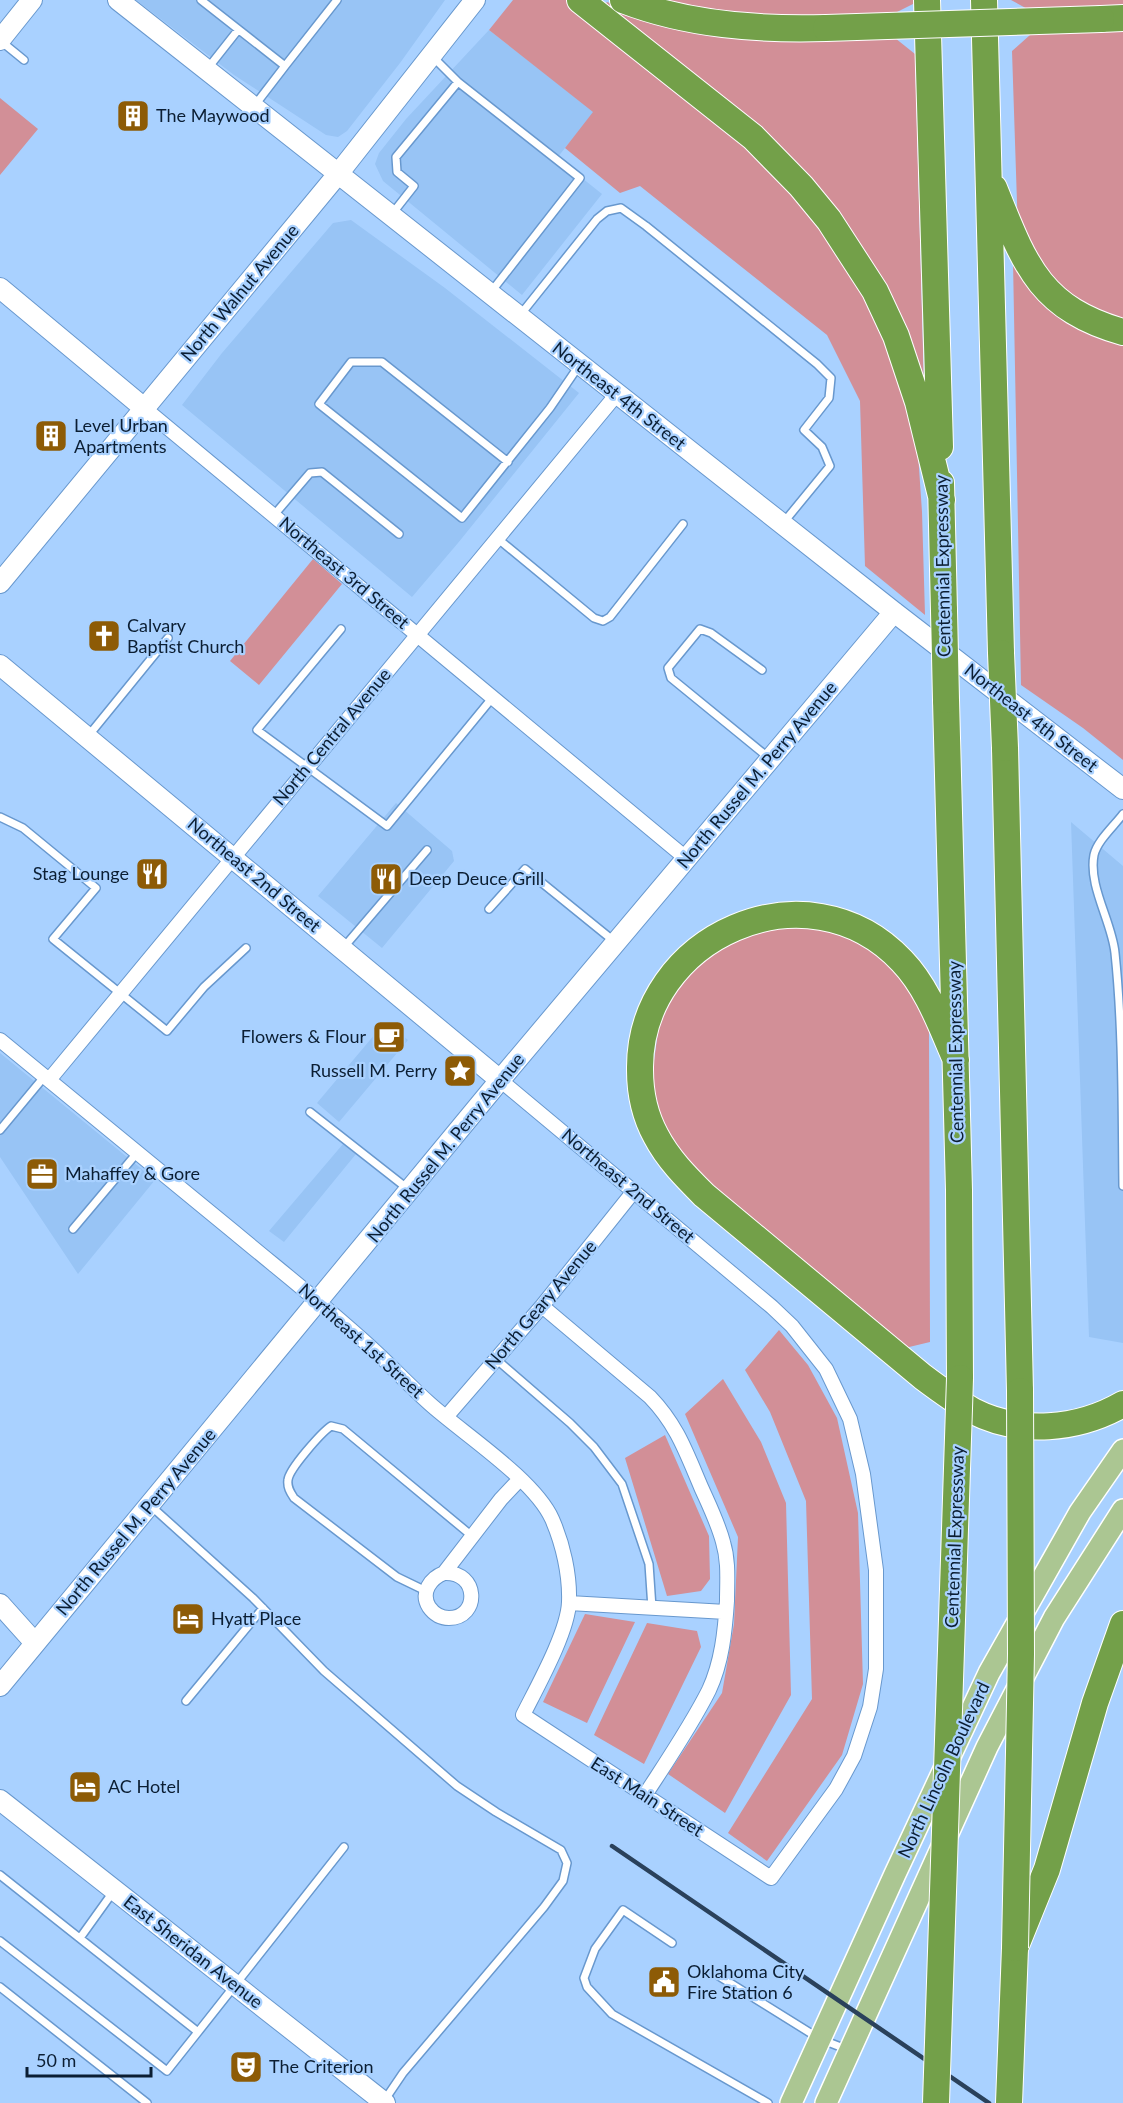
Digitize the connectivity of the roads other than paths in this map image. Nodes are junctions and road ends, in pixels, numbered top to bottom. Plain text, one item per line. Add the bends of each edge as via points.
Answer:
1 (33, 0) edge
2 (118, 0) edge
3 (201, 0) edge
4 (337, 0) edge
5 (580, 0) edge
6 (623, 0) edge
7 (927, 0) edge
8 (984, 0) edge
9 (470, 4) edge
10 (1112, 18) edge
11 (238, 30) junction
12 (0, 40) edge
13 (432, 56) junction
14 (24, 60) dead end
15 (285, 66) junction
16 (206, 70) junction
17 (458, 82) junction
18 (253, 107) junction
19 (338, 174) junction
20 (988, 174) junction
21 (391, 216) junction
22 (0, 288) edge
23 (489, 294) junction
24 (519, 317) junction
25 (1123, 332) edge
26 (580, 365) junction
27 (616, 394) junction
28 (144, 408) junction
29 (507, 462) junction
30 (942, 500) junction
31 (274, 515) junction
32 (683, 524) dead end
33 (783, 524) junction
34 (399, 534) dead end
35 (497, 538) junction
36 (0, 583) edge
37 (894, 612) junction
38 (340, 628) dead end
39 (417, 634) junction
40 (168, 638) dead end
41 (0, 665) edge
42 (762, 670) dead end
43 (493, 697) junction
44 (87, 737) junction
45 (771, 760) junction
46 (307, 766) junction
47 (1123, 789) edge
48 (1123, 814) edge
49 (0, 817) edge
50 (428, 850) dead end
51 (233, 857) junction
52 (687, 859) junction
53 (489, 909) dead end
54 (1113, 943) junction
55 (617, 944) junction
56 (246, 948) dead end
57 (342, 949) junction
58 (1123, 951) edge
59 (120, 993) junction
60 (0, 1040) edge
61 (956, 1060) junction
62 (46, 1079) junction
63 (500, 1080) junction
64 (310, 1112) dead end
65 (0, 1130) edge
66 (1123, 1132) edge
67 (137, 1153) junction
68 (1123, 1186) edge
69 (410, 1191) junction
70 (634, 1191) junction
71 (73, 1229) dead end
72 (319, 1302) junction
73 (542, 1306) junction
74 (496, 1359) junction
75 (1123, 1404) edge
76 (447, 1418) junction
77 (1123, 1450) edge
78 (519, 1480) junction
79 (150, 1505) junction
80 (1123, 1510) edge
81 (472, 1536) junction
82 (444, 1573) junction
83 (426, 1592) junction
84 (569, 1603) junction
85 (0, 1604) edge
86 (263, 1608) junction
87 (652, 1608) junction
88 (726, 1612) junction
89 (1123, 1624) edge
90 (35, 1643) junction
91 (0, 1686) edge
92 (186, 1701) dead end
93 (523, 1715) joint
94 (645, 1795) junction
95 (0, 1800) edge
96 (344, 1847) dead end
97 (0, 1875) edge
98 (771, 1878) joint
99 (115, 1890) junction
100 (80, 1938) junction
101 (0, 1941) edge
102 (672, 1943) dead end
103 (1015, 1948) junction
104 (714, 1973) dead end
105 (235, 1984) junction
106 (0, 1987) edge
107 (198, 2032) junction
108 (820, 2039) junction
109 (850, 2050) junction
110 (384, 2102) edge
111 (147, 2103) edge
112 (768, 2103) edge
113 (791, 2103) edge
114 (826, 2103) edge
115 (936, 2103) edge
116 (1009, 2103) edge

1 - 12 street
2 - 16 street, Northeast 4th Street
3 - 11 lane
4 - 15 lane
5 - 30 highway via 753,137 829,220 875,291 896,336 918,402
6 - 10 highway, bridge via 670,15 790,29
7 - 30 highway, Centennial Expressway
8 - 20 highway
9 - 13 street, North Walnut Avenue
11 - 15 lane
11 - 16 lane
12 - 14 lane
13 - 17 lane
13 - 19 street, North Walnut Avenue
15 - 18 lane
16 - 18 street, Northeast 4th Street
17 - 21 lane via 396,158 397,172 414,186
17 - 23 lane via 580,178
18 - 19 street, Northeast 4th Street
19 - 21 street, Northeast 4th Street
19 - 28 street, North Walnut Avenue
20 - 25 highway via 1023,256 1038,281 1082,317
20 - 103 highway, bridge via 1020,1391 1021,1654
21 - 23 street, Northeast 4th Street
22 - 28 street, Northeast 3rd Street
23 - 24 street, Northeast 4th Street
24 - 26 street, Northeast 4th Street
24 - 33 lane via 607,211 621,208 646,226 831,378 829,398 804,430 822,447 830,465
26 - 27 street, Northeast 4th Street
26 - 29 lane
27 - 33 street, Northeast 4th Street
27 - 35 street, North Central Avenue
28 - 31 street, Northeast 3rd Street
28 - 36 street, North Walnut Avenue
29 - 29 lane via 462,518 320,404 351,362 382,362
30 - 61 highway, Centennial Expressway, bridge
31 - 34 lane via 310,473 322,472
31 - 39 street, Northeast 3rd Street
32 - 35 lane via 603,621 594,618
33 - 37 street, Northeast 4th Street
35 - 39 street, North Central Avenue
37 - 45 street, North Russel M. Perry Avenue
37 - 47 street, Northeast 4th Street
38 - 46 lane via 258,730
39 - 43 street, Northeast 3rd Street
39 - 46 street, North Central Avenue
40 - 44 lane
41 - 44 street, Northeast 2nd Street
42 - 45 lane via 700,629 668,668 671,678
43 - 46 lane via 387,826
43 - 52 street, Northeast 3rd Street
44 - 51 street, Northeast 2nd Street
45 - 52 street, North Russel M. Perry Avenue
46 - 51 street, North Central Avenue
48 - 54 lane via 1094,854 1094,877
49 - 59 lane via 23,828 96,888 53,939
50 - 57 lane
51 - 57 street, Northeast 2nd Street
51 - 59 street, North Central Avenue
52 - 55 street, North Russel M. Perry Avenue
53 - 55 lane via 525,869
54 - 58 lane
54 - 66 lane
55 - 63 street, North Russel M. Perry Avenue
56 - 59 lane via 204,987 167,1031
57 - 63 street, Northeast 2nd Street
59 - 62 street, North Central Avenue
60 - 62 street, Northeast 1st Street
61 - 75 highway via 927,996 902,961 870,934 836,921 791,915 748,922 728,931 706,942 674,973 649,1016 642,1039 640,1079 655,1134 678,1170 704,1196 948,1396 993,1419 1032,1426 1069,1424
61 - 115 highway, Centennial Expressway, bridge via 960,1378
62 - 65 lane
62 - 67 street, Northeast 1st Street
63 - 69 street, North Russel M. Perry Avenue
63 - 70 street, Northeast 2nd Street
64 - 69 lane
66 - 68 lane
67 - 71 lane
67 - 72 street, Northeast 1st Street
69 - 72 street, North Russel M. Perry Avenue
70 - 73 street, North Geary Avenue
70 - 98 street, Northeast 2nd Street via 792,1326 826,1369 840,1397 850,1419 863,1474 876,1570 876,1669 870,1707 854,1756 836,1789
72 - 76 street, Northeast 1st Street
72 - 79 street, North Russel M. Perry Avenue
73 - 74 street, North Geary Avenue
73 - 88 street via 650,1397 679,1435 723,1542 728,1568
74 - 76 street, North Geary Avenue
74 - 87 lane via 570,1423 622,1484 649,1564
76 - 78 street, Northeast 1st Street
77 - 108 main road, North Lincoln Boulevard via 1080,1512 989,1673
78 - 81 street
78 - 84 street, Northeast 1st Street via 551,1518 565,1562
79 - 86 lane
79 - 90 street, North Russel M. Perry Avenue
80 - 109 main road, North Lincoln Boulevard via 1054,1618 987,1747
81 - 82 street
81 - 83 lane via 343,1429 330,1426 320,1433 288,1477 288,1488 294,1498 397,1577
82 - 83 street via 429,1584
82 - 83 street via 462,1577 468,1583 472,1597 464,1613 443,1618 427,1603
84 - 87 street
84 - 93 street, Northeast 1st Street via 550,1661
85 - 90 street
86 - 92 lane
86 - 110 lane via 324,1671 420,1755 457,1786 561,1850 567,1863 563,1881 544,1907
87 - 88 street
88 - 94 street via 725,1633 709,1689
89 - 103 highway via 1095,1703 1047,1869
90 - 91 street, North Russel M. Perry Avenue
93 - 94 street, East Main Street
94 - 98 street, East Main Street
95 - 99 street, East Sheridan Avenue
96 - 105 lane
97 - 100 lane
99 - 100 lane
99 - 105 street, East Sheridan Avenue
100 - 107 lane
101 - 107 lane via 167,2071
102 - 112 lane via 623,1910 595,1949 584,1978 586,1987 612,2014
103 - 116 highway
104 - 108 lane
105 - 107 lane
105 - 110 street, East Sheridan Avenue
106 - 111 lane
108 - 109 lane
108 - 113 main road, North Lincoln Boulevard
109 - 114 main road, North Lincoln Boulevard

